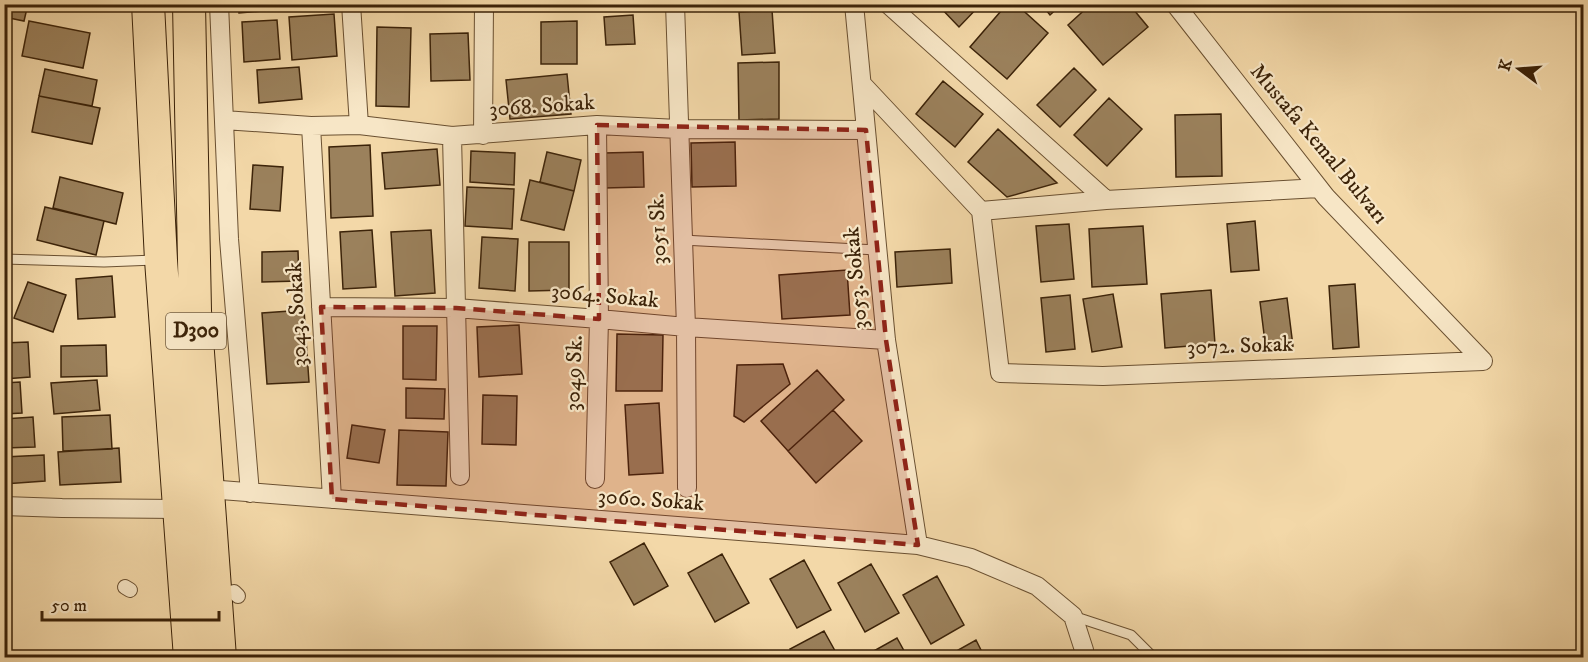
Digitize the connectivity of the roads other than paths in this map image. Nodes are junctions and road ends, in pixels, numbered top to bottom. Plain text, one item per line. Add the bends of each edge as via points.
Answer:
1 (148, 4) edge
2 (189, 4) edge
3 (219, 4) edge
4 (351, 4) edge
5 (484, 4) edge
6 (675, 4) edge
7 (854, 4) edge
8 (888, 4) edge
9 (1174, 4) edge
10 (862, 84) junction
11 (224, 120) junction
12 (359, 125) junction
13 (597, 125) junction
14 (311, 126) junction
15 (678, 129) junction
16 (866, 130) junction
17 (483, 135) junction
18 (452, 136) junction
19 (1319, 188) junction
20 (1106, 200) junction
21 (981, 211) junction
22 (682, 240) junction
23 (877, 249) junction
24 (4, 259) edge
25 (160, 260) junction
26 (321, 307) junction
27 (456, 308) junction
28 (599, 319) junction
29 (686, 327) junction
30 (886, 340) junction
31 (1483, 361) joint
32 (460, 476) dead end
33 (595, 479) dead end
34 (687, 488) dead end
35 (207, 489) junction
36 (250, 493) junction
37 (332, 499) junction
38 (4, 506) edge
39 (178, 509) junction
40 (918, 545) junction
41 (1073, 616) junction
42 (190, 657) edge
43 (220, 657) edge
44 (1084, 657) edge
45 (1154, 657) edge

1 - 25 highway, D300
2 - 35 highway, D300 via 195,311
3 - 11 street
4 - 12 street
5 - 17 street
6 - 15 street, 3051 Sk.
7 - 10 street, 3053. Sokak
8 - 20 street
9 - 19 street, Mustafa Kemal Bulvarı
10 - 16 street, 3053. Sokak
10 - 21 street
11 - 14 street, 3068. Sokak
11 - 36 street via 229,239
12 - 14 street, 3068. Sokak
12 - 18 street, 3068. Sokak
13 - 15 street, 3068. Sokak
13 - 17 street, 3068. Sokak
13 - 28 street, 3049 Sk.
14 - 26 street, 3043. Sokak
15 - 16 street, 3068. Sokak
15 - 22 street, 3051 Sk.
16 - 23 street, 3053. Sokak
17 - 18 street, 3068. Sokak
18 - 27 street
19 - 20 street
19 - 31 street, Mustafa Kemal Bulvarı
20 - 21 street
21 - 31 street, 3072. Sokak via 1000,373 1102,376
22 - 23 lane
22 - 29 street, 3051 Sk.
23 - 30 street, 3053. Sokak
24 - 25 lane
25 - 39 highway, D300
26 - 27 street, 3064. Sokak
26 - 37 street, 3043. Sokak
27 - 28 street, 3064. Sokak
27 - 32 street
28 - 29 street, 3064. Sokak
28 - 33 street, 3049 Sk.
29 - 30 street, 3064. Sokak
29 - 34 street, 3051 Sk.
30 - 40 street, 3053. Sokak
35 - 36 street, 3060. Sokak
35 - 43 highway, D300
36 - 37 street, 3060. Sokak
37 - 40 street, 3060. Sokak
38 - 39 street
39 - 42 highway, D300
40 - 41 street, 3060. Sokak via 971,558 1037,586
41 - 44 street
41 - 45 lane via 1131,635

